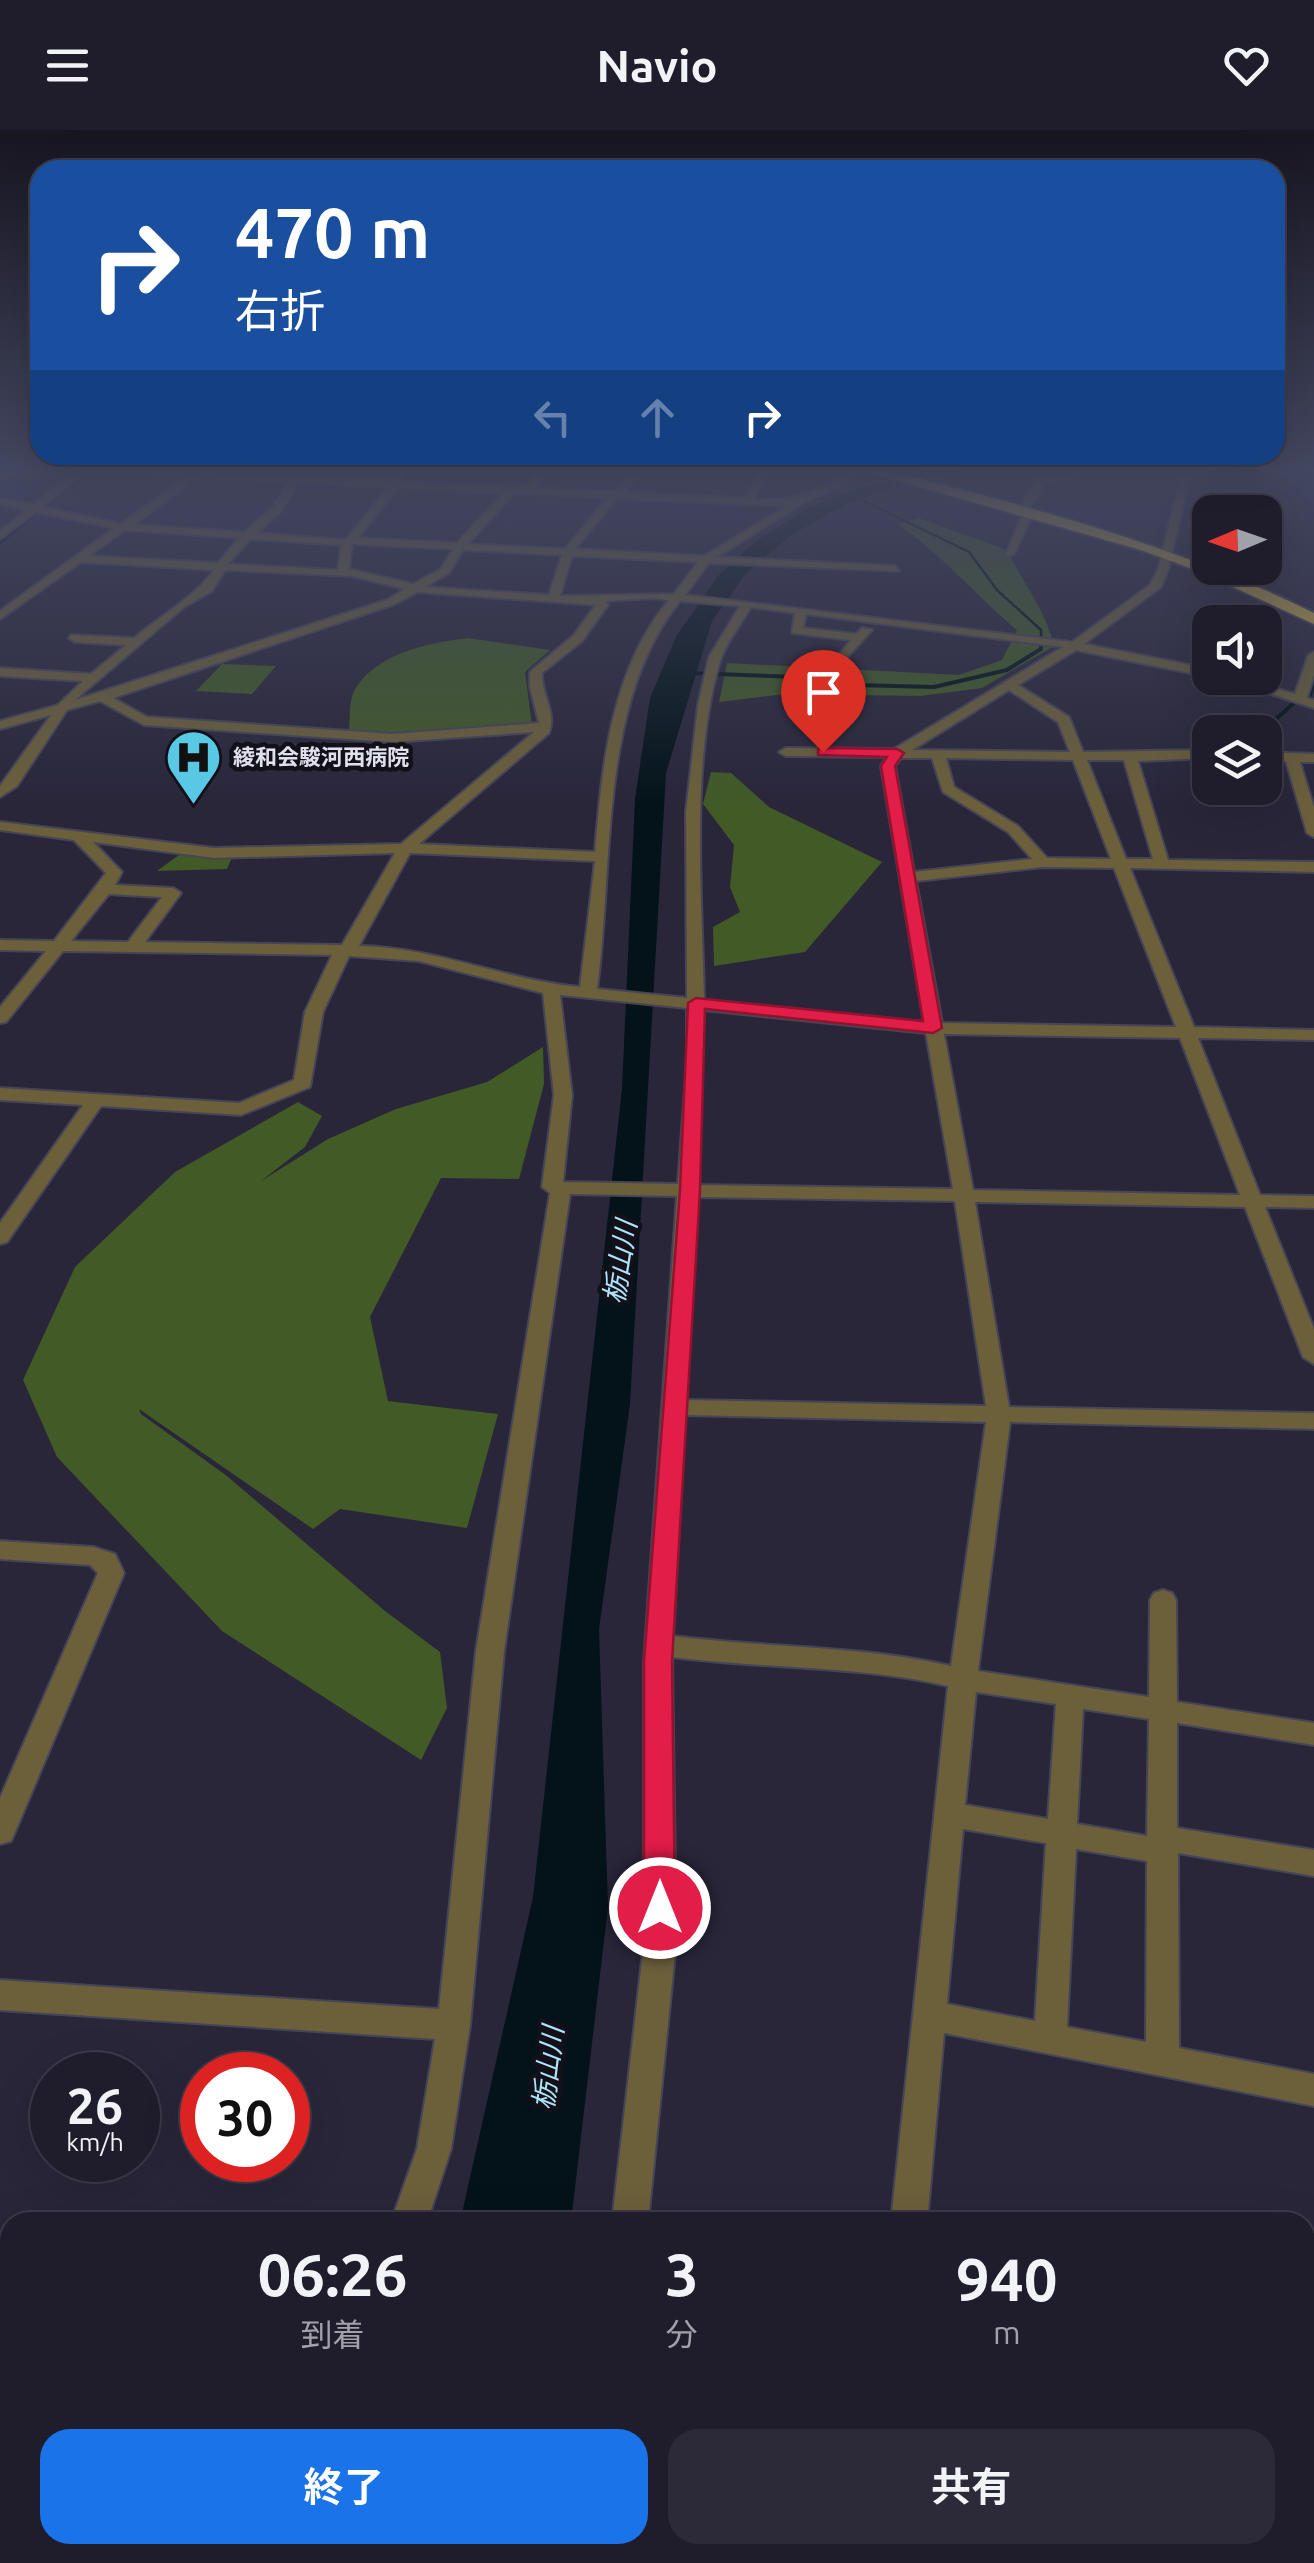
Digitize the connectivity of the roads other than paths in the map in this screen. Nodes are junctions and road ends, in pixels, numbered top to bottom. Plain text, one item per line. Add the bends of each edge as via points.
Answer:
1 (51, 580) edge
2 (213, 580) edge
3 (373, 580) edge
4 (432, 580) edge
5 (556, 580) edge
6 (692, 580) edge
7 (1158, 580) edge
8 (1234, 580) edge
9 (415, 589) junction
10 (676, 596) junction
11 (554, 599) junction
12 (600, 599) junction
13 (744, 603) junction
14 (801, 610) junction
15 (0, 616) edge
16 (1314, 619) edge
17 (872, 621) junction
18 (75, 638) dead end
19 (861, 638) junction
20 (136, 642) junction
21 (1074, 646) junction
22 (1314, 656) edge
23 (833, 668) dead end
24 (1192, 669) edge
25 (0, 672) edge
26 (93, 678) junction
27 (1010, 686) junction
28 (1282, 694) edge
29 (102, 698) junction
30 (1307, 702) edge
31 (61, 708) junction
32 (0, 726) edge
33 (545, 728) junction
34 (786, 752) dead end
35 (897, 753) junction
36 (938, 754) junction
37 (1078, 754) junction
38 (1192, 754) edge
39 (1130, 756) junction
40 (1282, 757) edge
41 (1292, 757) junction
42 (1314, 758) edge
43 (0, 792) edge
44 (0, 826) edge
45 (76, 833) junction
46 (1314, 833) edge
47 (405, 848) junction
48 (600, 857) junction
49 (1043, 862) junction
50 (1120, 864) junction
51 (1162, 864) junction
52 (1314, 868) edge
53 (907, 877) junction
54 (104, 889) junction
55 (0, 945) edge
56 (56, 948) junction
57 (132, 948) junction
58 (345, 950) junction
59 (551, 989) junction
60 (588, 994) junction
61 (696, 1003) junction
62 (0, 1018) edge
63 (933, 1028) junction
64 (1188, 1033) junction
65 (1314, 1035) edge
66 (0, 1094) edge
67 (96, 1100) junction
68 (561, 1188) junction
69 (687, 1190) junction
70 (964, 1197) junction
71 (1251, 1201) junction
72 (1314, 1202) edge
73 (0, 1238) edge
74 (1314, 1358) edge
75 (676, 1407) junction
76 (999, 1416) junction
77 (1314, 1421) edge
78 (0, 1550) edge
79 (1163, 1600) dead end
80 (661, 1645) junction
81 (963, 1679) junction
82 (1070, 1696) junction
83 (1160, 1710) junction
84 (1314, 1734) edge
85 (949, 1814) junction
86 (0, 1832) edge
87 (1062, 1834) junction
88 (1161, 1844) junction
89 (1314, 1863) edge
90 (0, 1994) edge
91 (928, 2015) junction
92 (454, 2025) junction
93 (1050, 2038) junction
94 (1162, 2060) junction
95 (1314, 2090) edge
96 (412, 2212) edge
97 (631, 2212) edge
98 (909, 2212) edge

1 - 15 street
2 - 20 street
3 - 9 street
4 - 9 street
5 - 11 street
6 - 10 street
7 - 21 street
8 - 16 highway
9 - 11 street
9 - 29 street
10 - 12 street
10 - 13 street
10 - 48 street via 632,670
11 - 12 street
12 - 33 street via 578,638 536,672
13 - 14 street
13 - 61 street via 714,657 700,731 691,860
14 - 17 street
14 - 19 street via 796,630
17 - 19 street
17 - 21 street
18 - 20 street
19 - 23 street
20 - 26 street
21 - 24 street
21 - 27 street
22 - 30 street
25 - 26 street
26 - 31 street
27 - 35 street
27 - 37 street via 1064,720
28 - 30 street
29 - 31 street
29 - 33 street via 144,721 393,738
31 - 32 street
31 - 43 street
33 - 47 street
34 - 35 street
35 - 36 street
35 - 53 street via 888,766
36 - 37 street
36 - 49 street via 948,789 1013,830
37 - 39 street
37 - 50 street
38 - 39 street
39 - 51 street
40 - 41 street
41 - 42 street
41 - 46 street
44 - 45 street
45 - 47 street via 214,853
45 - 54 street via 114,872
47 - 48 street
47 - 58 street
48 - 60 street
49 - 50 street
49 - 53 street
50 - 51 street
50 - 64 street
51 - 52 street
53 - 63 street
54 - 56 street
54 - 57 street via 174,892
55 - 56 street
56 - 57 street
56 - 62 street
57 - 58 street
58 - 59 street via 419,956
58 - 67 street via 314,1012 303,1083 241,1109
59 - 60 street
59 - 68 street via 563,1095 552,1187
60 - 61 street
61 - 63 street
61 - 69 street
63 - 64 street
63 - 70 street
64 - 65 street
64 - 71 street
66 - 67 street
67 - 73 street
68 - 69 street
68 - 92 street via 490,1651
69 - 70 street
69 - 75 street
70 - 71 street
70 - 76 street
71 - 72 street
71 - 74 street
75 - 76 street
75 - 80 street
76 - 77 street
76 - 81 street
78 - 86 street via 93,1556 106,1561 110,1574
79 - 83 street
80 - 81 street via 902,1665
80 - 97 street via 660,1943
81 - 82 street
81 - 85 street
82 - 83 street
82 - 87 street
83 - 84 street
83 - 88 street
85 - 87 street
85 - 91 street
87 - 88 street
87 - 93 street
88 - 89 street
88 - 94 street
90 - 92 street
91 - 93 street
91 - 98 street
92 - 96 street via 434,2149
93 - 94 street
94 - 95 street

